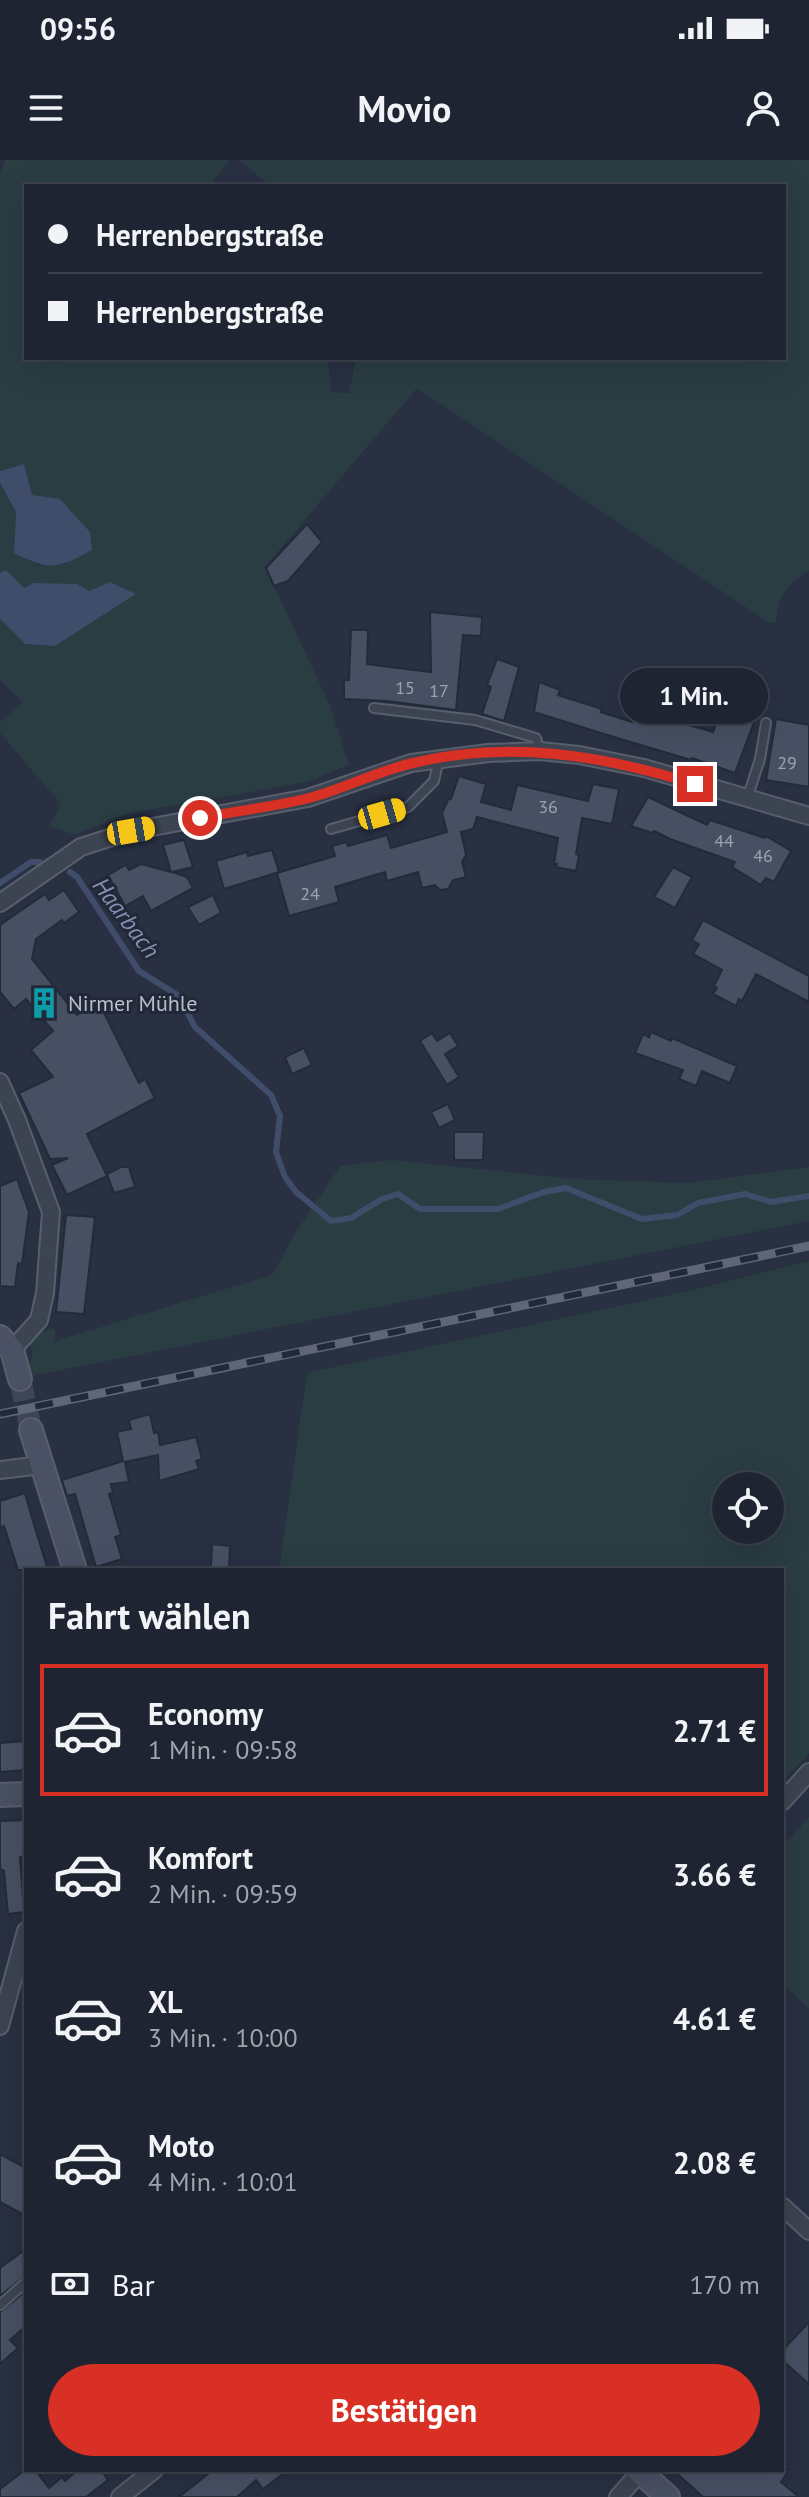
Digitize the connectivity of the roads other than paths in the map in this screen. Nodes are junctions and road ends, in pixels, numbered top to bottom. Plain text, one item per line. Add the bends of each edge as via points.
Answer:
1 (374, 708) dead end
2 (766, 723) dead end
3 (540, 751) junction
4 (439, 759) junction
5 (747, 800) junction
6 (809, 816) edge
7 (331, 829) dead end
8 (0, 903) edge
9 (0, 1082) edge
10 (6, 1343) edge
11 (20, 1379) tunnel mouth
12 (31, 1430) tunnel mouth
13 (41, 1465) junction
14 (0, 1470) edge
15 (74, 1568) edge
16 (809, 1772) edge
17 (24, 1794) edge
18 (0, 1795) edge
19 (784, 1800) edge
20 (24, 1938) edge
21 (0, 2026) edge
22 (784, 2208) edge
23 (809, 2231) edge
24 (24, 2284) edge
25 (0, 2305) edge
26 (151, 2472) edge
27 (638, 2472) edge
28 (640, 2472) edge
29 (120, 2497) edge
30 (618, 2497) edge
31 (668, 2497) edge

1 - 3 lane via 475,720 536,738
2 - 5 lane
3 - 4 street
3 - 5 street via 644,768
4 - 7 lane via 434,781 408,807
4 - 8 street via 411,763 308,798 131,831 81,847
5 - 6 street
9 - 10 street via 51,1212 39,1320
10 - 11 street
12 - 13 street
13 - 14 street
13 - 15 street
16 - 19 street
17 - 18 street
20 - 21 street
22 - 23 street
24 - 25 lane
26 - 29 street
27 - 30 street
28 - 31 street

